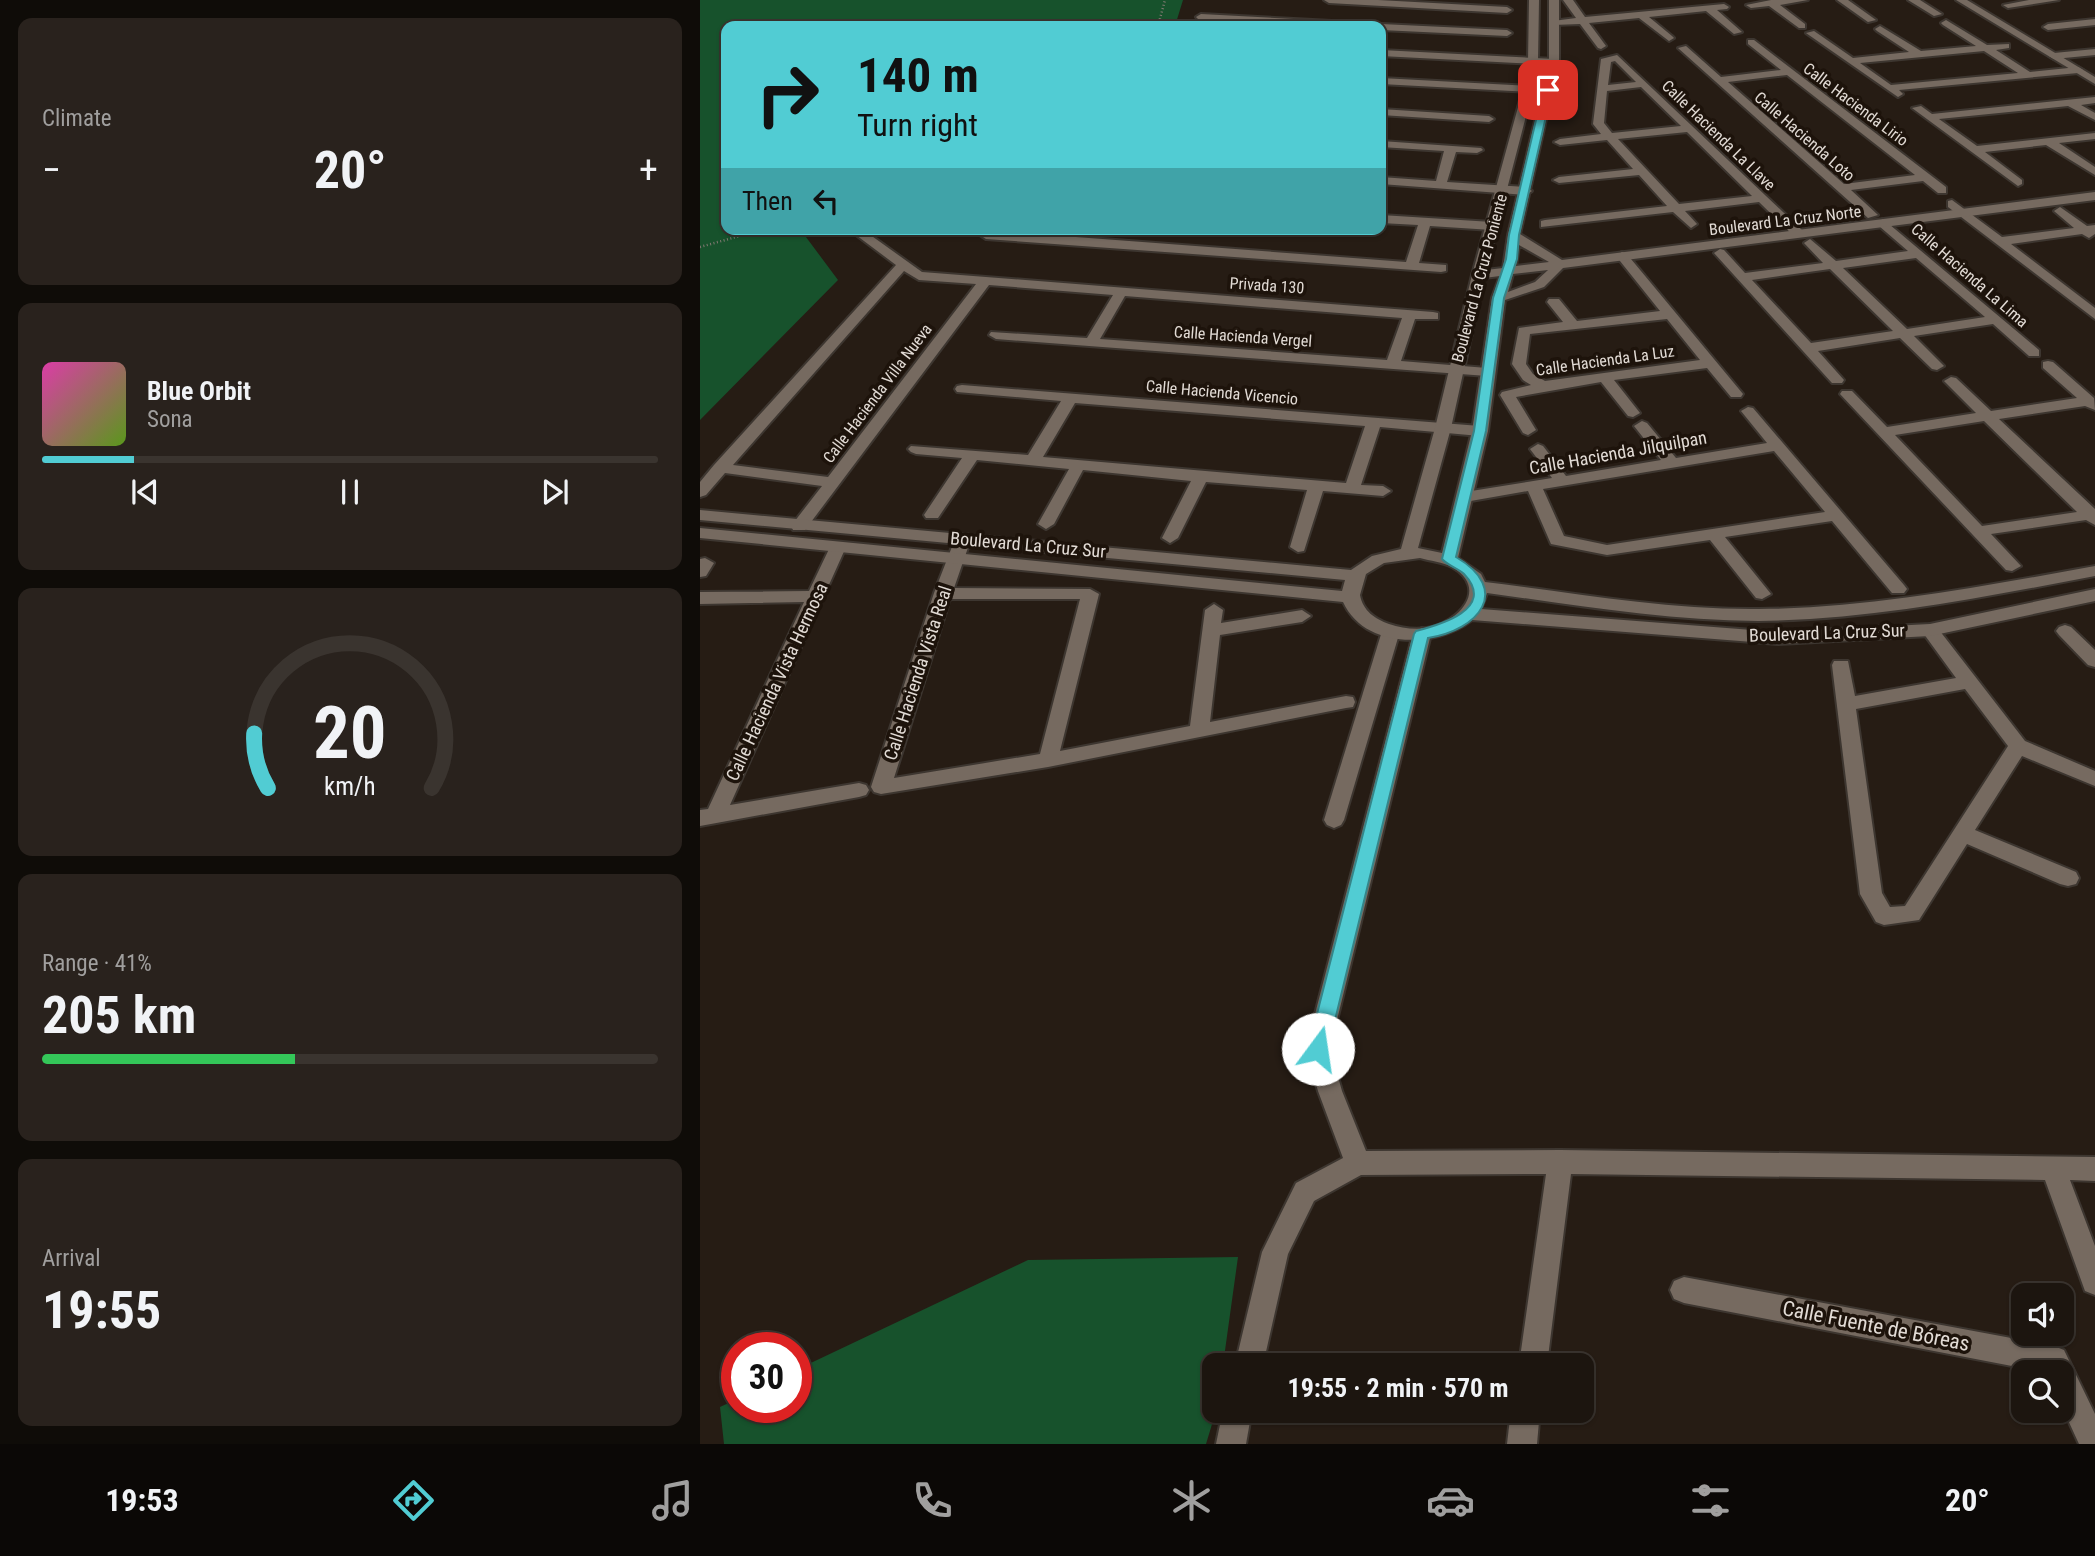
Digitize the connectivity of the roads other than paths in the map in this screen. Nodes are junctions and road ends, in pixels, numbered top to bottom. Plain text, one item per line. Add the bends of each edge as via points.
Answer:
1 (1329, 0) edge
2 (1534, 0) edge
3 (1554, 0) edge
4 (1568, 0) edge
5 (1682, 0) edge
6 (1803, 0) edge
7 (1842, 0) edge
8 (1913, 0) edge
9 (1961, 0) edge
10 (1978, 0) edge
11 (2054, 0) edge
12 (1786, 1) edge
13 (2025, 1) edge
14 (1454, 3) edge
15 (1771, 3) junction
16 (1751, 5) dead end
17 (2008, 5) dead end
18 (1724, 7) dead end
19 (1709, 9) junction
20 (1507, 10) dead end
21 (1695, 10) junction
22 (1937, 14) dead end
23 (1641, 15) junction
24 (1201, 17) dead end
25 (1581, 20) junction
26 (1871, 20) dead end
27 (1255, 21) edge
28 (2095, 22) edge
29 (1556, 23) junction
30 (1947, 23) dead end
31 (2067, 25) junction
32 (1386, 27) edge
33 (2048, 27) dead end
34 (1881, 29) dead end
35 (1481, 32) junction
36 (1737, 32) dead end
37 (1507, 33) dead end
38 (2086, 36) dead end
39 (1669, 38) dead end
40 (1752, 42) dead end
41 (1601, 46) dead end
42 (2006, 46) dead end
43 (1683, 48) dead end
44 (1986, 48) junction
45 (2095, 52) edge
46 (1386, 53) edge
47 (2071, 54) junction
48 (1920, 55) junction
49 (2054, 56) junction
50 (1473, 58) junction
51 (1534, 61) junction
52 (1851, 61) junction
53 (1554, 62) junction
54 (2095, 68) edge
55 (2077, 70) junction
56 (1788, 72) junction
57 (2027, 74) junction
58 (1718, 80) junction
59 (2095, 81) edge
60 (1386, 82) edge
61 (1643, 84) junction
62 (1889, 88) junction
63 (1528, 89) junction
64 (1601, 89) junction
65 (1548, 90) junction
66 (1902, 97) dead end
67 (2095, 100) edge
68 (1471, 102) junction
69 (2070, 103) junction
70 (1917, 108) dead end
71 (1386, 111) edge
72 (1930, 117) junction
73 (2095, 117) edge
74 (1489, 119) dead end
75 (1690, 128) junction
76 (2095, 136) edge
77 (1608, 137) junction
78 (2048, 141) junction
79 (1560, 142) dead end
80 (1386, 144) edge
81 (1451, 148) junction
82 (1478, 150) dead end
83 (1974, 150) junction
84 (1642, 171) junction
85 (2095, 172) edge
86 (1924, 177) junction
87 (1559, 180) dead end
88 (1386, 181) edge
89 (2018, 182) dead end
90 (1441, 184) junction
91 (2095, 187) edge
92 (1840, 188) junction
93 (1503, 190) junction
94 (1942, 190) dead end
95 (1526, 191) junction
96 (2095, 196) edge
97 (1762, 198) junction
98 (1957, 208) junction
99 (1677, 209) junction
100 (2060, 211) dead end
101 (1590, 218) junction
102 (1386, 219) edge
103 (1877, 219) junction
104 (1425, 222) junction
105 (1545, 224) dead end
106 (1691, 224) dead end
107 (1492, 226) junction
108 (2091, 232) edge
109 (1603, 234) dead end
110 (1800, 234) junction
111 (862, 235) edge
112 (986, 235) edge
113 (1514, 235) junction
114 (2001, 241) junction
115 (1720, 253) dead end
116 (1918, 254) junction
117 (1622, 257) junction
118 (1555, 260) junction
119 (903, 265) junction
120 (1510, 265) junction
121 (1833, 265) junction
122 (1411, 266) junction
123 (1441, 268) dead end
124 (1480, 270) junction
125 (1742, 277) junction
126 (984, 283) junction
127 (1121, 292) junction
128 (1499, 298) junction
129 (1554, 302) dead end
130 (2093, 311) edge
131 (1410, 313) junction
132 (1671, 314) junction
133 (1433, 316) dead end
134 (1995, 320) junction
135 (1572, 324) junction
136 (1904, 334) junction
137 (996, 335) dead end
138 (1091, 342) junction
139 (1808, 348) junction
140 (2034, 354) dead end
141 (1710, 363) junction
142 (1393, 365) junction
143 (2048, 365) dead end
144 (1937, 366) dead end
145 (1455, 369) junction
146 (1487, 372) junction
147 (1604, 377) junction
148 (1951, 381) dead end
149 (1543, 386) junction
150 (962, 389) dead end
151 (1736, 394) dead end
152 (1071, 397) junction
153 (2092, 404) edge
154 (1748, 411) dead end
155 (1988, 416) junction
156 (1638, 419) joint
157 (1374, 423) junction
158 (1443, 428) junction
159 (1528, 430) dead end
160 (1480, 431) junction
161 (1883, 432) junction
162 (1777, 446) junction
163 (916, 449) dead end
164 (1538, 449) dead end
165 (972, 455) junction
166 (1034, 458) junction
167 (1671, 462) junction
168 (1079, 464) junction
169 (720, 468) junction
170 (1201, 477) junction
171 (1562, 481) junction
172 (831, 482) junction
173 (1317, 485) junction
174 (1534, 487) junction
175 (1352, 488) junction
176 (1383, 491) dead end
177 (700, 492) edge
178 (1465, 497) junction
179 (700, 515) edge
180 (932, 515) dead end
181 (1833, 516) junction
182 (2093, 516) edge
183 (1046, 524) dead end
184 (799, 526) junction
185 (1979, 531) junction
186 (700, 533) edge
187 (1715, 535) junction
188 (1170, 538) dead end
189 (963, 539) junction
190 (838, 547) junction
191 (1298, 547) dead end
192 (1408, 553) junction
193 (956, 559) junction
194 (1449, 559) junction
195 (2012, 566) dead end
196 (2095, 571) edge
197 (1356, 576) junction
198 (1479, 587) junction
199 (1898, 589) dead end
200 (943, 593) junction
201 (1762, 594) dead end
202 (2095, 595) edge
203 (816, 596) junction
204 (1351, 597) junction
205 (700, 598) edge
206 (1214, 610) dead end
207 (1471, 614) junction
208 (1302, 616) dead end
209 (1930, 630) junction
210 (1210, 631) junction
211 (1391, 631) junction
212 (2065, 631) dead end
213 (1422, 634) junction
214 (2095, 661) edge
215 (1840, 665) dead end
216 (1969, 682) junction
217 (1346, 702) dead end
218 (1846, 704) junction
219 (1199, 729) junction
220 (2018, 746) junction
221 (1048, 760) junction
222 (2095, 779) edge
223 (859, 790) dead end
224 (707, 817) edge
225 (1334, 820) dead end
226 (1961, 833) junction
227 (2068, 878) dead end
228 (1560, 1162) junction
229 (1359, 1163) junction
230 (2095, 1169) edge
231 (2054, 1171) junction
232 (2095, 1282) edge
233 (1685, 1290) dead end
234 (1252, 1353) edge
235 (1534, 1353) edge
236 (2054, 1360) edge
237 (2074, 1402) edge
238 (1235, 1423) edge
239 (1524, 1423) edge
240 (1231, 1444) edge
241 (1522, 1444) edge
242 (2094, 1444) edge

1 - 14 street
2 - 51 street, Boulevard La Cruz Poniente
3 - 29 street, Boulevard La Cruz Poniente
4 - 25 street
5 - 21 street
6 - 12 street
7 - 26 street
8 - 22 street
9 - 49 street
10 - 47 street
11 - 13 street
12 - 15 street
13 - 17 street
14 - 20 street
15 - 16 street
15 - 52 street
18 - 19 street
19 - 21 street
19 - 36 street
21 - 23 street
23 - 25 street
23 - 39 street
24 - 27 street
25 - 29 street
25 - 41 street
28 - 31 street
29 - 53 street, Boulevard La Cruz Poniente
30 - 44 street
31 - 33 street
31 - 38 street
32 - 35 street
34 - 48 street
35 - 37 street
35 - 50 street
40 - 56 street, Calle Hacienda Lirio
42 - 44 street
43 - 58 street, Calle Hacienda Loto
44 - 48 street
44 - 57 street
45 - 47 street
46 - 50 street
47 - 49 street
47 - 54 street
48 - 52 street
49 - 55 street
50 - 51 street
51 - 53 street
51 - 63 street, Boulevard La Cruz Poniente
52 - 62 street
53 - 65 street, Boulevard La Cruz Poniente
55 - 57 street, Calle Hacienda Lirio
55 - 59 street
56 - 58 street, Calle Hacienda Loto
56 - 86 street, Calle Hacienda Lirio
57 - 62 street, Calle Hacienda Lirio
58 - 92 street, Calle Hacienda Loto
60 - 68 street
61 - 64 street
61 - 64 street, Calle Hacienda La Llave via 1617,58 1606,59
61 - 75 street, Calle Hacienda La Llave
62 - 66 street
63 - 65 street
63 - 68 street
63 - 93 street, Boulevard La Cruz Poniente
64 - 77 street via 1598,124
65 - 95 street, Boulevard La Cruz Poniente
67 - 69 street
68 - 71 street
68 - 74 street
69 - 72 street
69 - 73 street
70 - 72 street
72 - 83 street
75 - 77 street
75 - 97 street, Calle Hacienda La Llave
76 - 78 street
77 - 79 street
77 - 84 street
78 - 83 street
78 - 85 street
80 - 81 street
81 - 82 street
81 - 90 street
83 - 89 street
84 - 87 street
84 - 99 street
86 - 92 street
86 - 94 street, Calle Hacienda Lirio
88 - 90 street
90 - 93 street
91 - 98 street, Boulevard La Cruz Norte
92 - 103 street, Calle Hacienda Loto
93 - 95 street
93 - 107 street, Boulevard La Cruz Poniente
95 - 113 street, Boulevard La Cruz Poniente
96 - 98 street, Boulevard La Cruz Norte
97 - 99 street
97 - 110 street, Calle Hacienda La Llave
98 - 103 street, Boulevard La Cruz Norte
98 - 114 street
99 - 101 street
99 - 106 street
100 - 108 street
101 - 105 street
101 - 109 street
102 - 104 street
103 - 110 street, Boulevard La Cruz Norte
103 - 116 street, Calle Hacienda La Lima
104 - 107 street
104 - 122 street
107 - 124 street, Boulevard La Cruz Poniente
108 - 114 street
110 - 117 street, Boulevard La Cruz Norte
110 - 118 street, Boulevard La Cruz Norte
110 - 121 street, Calle Hacienda La Llave
111 - 119 street
112 - 122 street
113 - 118 street
113 - 120 street, Boulevard La Cruz Poniente
114 - 130 street
115 - 125 street
116 - 121 street
116 - 134 street, Calle Hacienda La Lima
117 - 118 street, Boulevard La Cruz Norte
117 - 132 street
118 - 120 street, Boulevard La Cruz Norte
118 - 128 street via 1549,279 1536,288
119 - 126 street via 919,276
119 - 169 street
120 - 124 street, Boulevard La Cruz Norte
120 - 128 street, Boulevard La Cruz Poniente
121 - 125 street
121 - 136 street, Calle Hacienda La Llave
122 - 123 street
124 - 145 street, Boulevard La Cruz Poniente
125 - 139 street
126 - 127 street
126 - 172 street, Calle Hacienda Villa Nueva
127 - 131 street, Privada 130
127 - 138 street
128 - 146 street, Boulevard La Cruz Poniente
129 - 135 street
131 - 133 street, Privada 130
131 - 142 street
132 - 135 street
132 - 141 street
134 - 136 street
134 - 140 street, Calle Hacienda La Lima
135 - 149 street via 1524,331 1519,364 1528,377
136 - 139 street
136 - 144 street, Calle Hacienda La Llave
137 - 138 street, Calle Hacienda Vergel
138 - 142 street, Calle Hacienda Vergel
139 - 161 street
141 - 147 street, Calle Hacienda La Luz
141 - 151 street
142 - 145 street, Calle Hacienda Vergel
143 - 153 street
145 - 146 street, Calle Hacienda Vergel
145 - 158 street, Boulevard La Cruz Poniente
146 - 160 street, Boulevard La Cruz Poniente
147 - 149 street, Calle Hacienda La Luz
147 - 156 street
148 - 155 street
149 - 159 street, Calle Hacienda La Luz via 1507,395
150 - 152 street, Calle Hacienda Vicencio
152 - 157 street, Calle Hacienda Vicencio
152 - 166 street
153 - 155 street
154 - 162 street
155 - 161 street
155 - 182 street
156 - 167 street
157 - 158 street, Calle Hacienda Vicencio
157 - 175 street
158 - 160 street, Calle Hacienda Vicencio
158 - 192 street, Boulevard La Cruz Poniente
160 - 178 street, Boulevard La Cruz Poniente
161 - 185 street
162 - 167 street, Calle Hacienda Jilquilpan
162 - 181 street
163 - 165 street
164 - 171 street
165 - 166 street
165 - 180 street
166 - 168 street
167 - 171 street, Calle Hacienda Jilquilpan
168 - 170 street
168 - 183 street
169 - 172 street
169 - 177 street
170 - 173 street
170 - 188 street
171 - 174 street, Calle Hacienda Jilquilpan
172 - 184 street, Calle Hacienda Villa Nueva
173 - 175 street
173 - 191 street
174 - 178 street, Calle Hacienda Jilquilpan
174 - 187 street via 1557,540 1607,550
175 - 176 street
178 - 194 street, Boulevard La Cruz Poniente
179 - 184 street, Boulevard La Cruz Sur
181 - 187 street
181 - 199 street
182 - 185 street
184 - 189 street, Boulevard La Cruz Sur
185 - 195 street
186 - 190 street, Boulevard La Cruz Sur
187 - 201 street
189 - 193 street, Calle Hacienda Vista Real
189 - 197 street, Boulevard La Cruz Sur
190 - 193 street, Boulevard La Cruz Sur
190 - 203 street, Calle Hacienda Vista Hermosa
192 - 194 street
192 - 197 street via 1383,558
193 - 200 street, Calle Hacienda Vista Real
193 - 204 street, Boulevard La Cruz Sur
194 - 198 street via 1469,571
196 - 198 street, Boulevard La Cruz Sur via 1911,605 1794,614 1701,612
197 - 204 street
198 - 207 street
200 - 221 street via 1090,594
200 - 221 street, Calle Hacienda Vista Real via 881,788
202 - 209 street, Boulevard La Cruz Sur
203 - 205 street
203 - 224 street, Calle Hacienda Vista Hermosa
204 - 211 street via 1365,620
206 - 210 street
207 - 209 street, Boulevard La Cruz Sur via 1778,638
207 - 213 street via 1451,627
208 - 210 street
209 - 216 street
210 - 219 street
211 - 213 street
211 - 225 street
212 - 214 street
213 - 229 street via 1318,1049
215 - 218 street
216 - 218 street
216 - 220 street
217 - 219 street
218 - 226 street via 1871,894 1884,916 1912,914
219 - 221 street
220 - 222 street
220 - 226 street
223 - 224 street
226 - 227 street
228 - 229 street
228 - 231 street
228 - 235 street
229 - 234 street via 1305,1192 1275,1252
230 - 231 street
231 - 232 street
233 - 236 street, Calle Fuente de Bóreas
237 - 242 street, Calle Fuente de Bóreas
238 - 240 street
239 - 241 street

